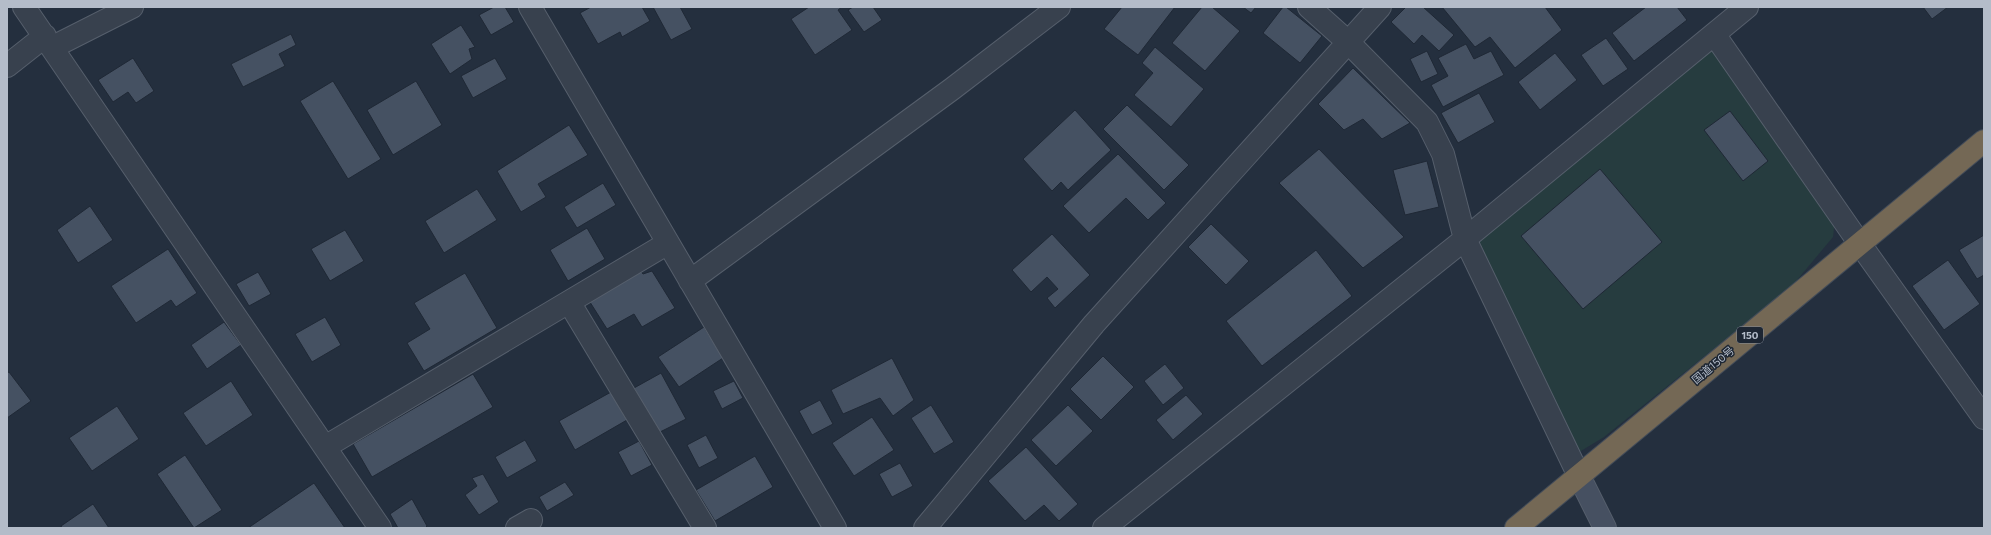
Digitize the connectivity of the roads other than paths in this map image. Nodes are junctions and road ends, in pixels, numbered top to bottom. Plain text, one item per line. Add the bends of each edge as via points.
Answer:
1 (24, 7) edge
2 (530, 7) edge
3 (1059, 7) edge
4 (1309, 7) edge
5 (1380, 7) edge
6 (1747, 7) edge
7 (122, 9) edge
8 (1714, 34) junction
9 (49, 42) junction
10 (1348, 42) junction
11 (7, 66) edge
12 (1984, 141) edge
13 (1466, 239) junction
14 (668, 243) junction
15 (1860, 244) junction
16 (690, 281) junction
17 (569, 302) junction
18 (1984, 418) edge
19 (325, 447) junction
20 (1579, 476) junction
21 (380, 528) edge
22 (705, 528) edge
23 (835, 528) edge
24 (925, 528) edge
25 (1104, 528) edge
26 (1516, 528) edge
27 (1605, 528) edge

1 - 9 street
2 - 14 street
3 - 16 street via 952,89
4 - 10 street
5 - 10 street
6 - 8 street
7 - 9 street
8 - 13 street
8 - 15 street
9 - 11 street
9 - 19 street
10 - 13 street via 1427,122 1443,154
10 - 24 street via 1094,324
12 - 15 highway, 国道150号 / 150
13 - 20 street
13 - 25 street
14 - 16 street
14 - 17 street
15 - 18 street
15 - 20 highway, 国道150号 / 150
16 - 23 street
17 - 19 street
17 - 22 street
19 - 21 street
20 - 26 highway, 国道150号 / 150
20 - 27 street

